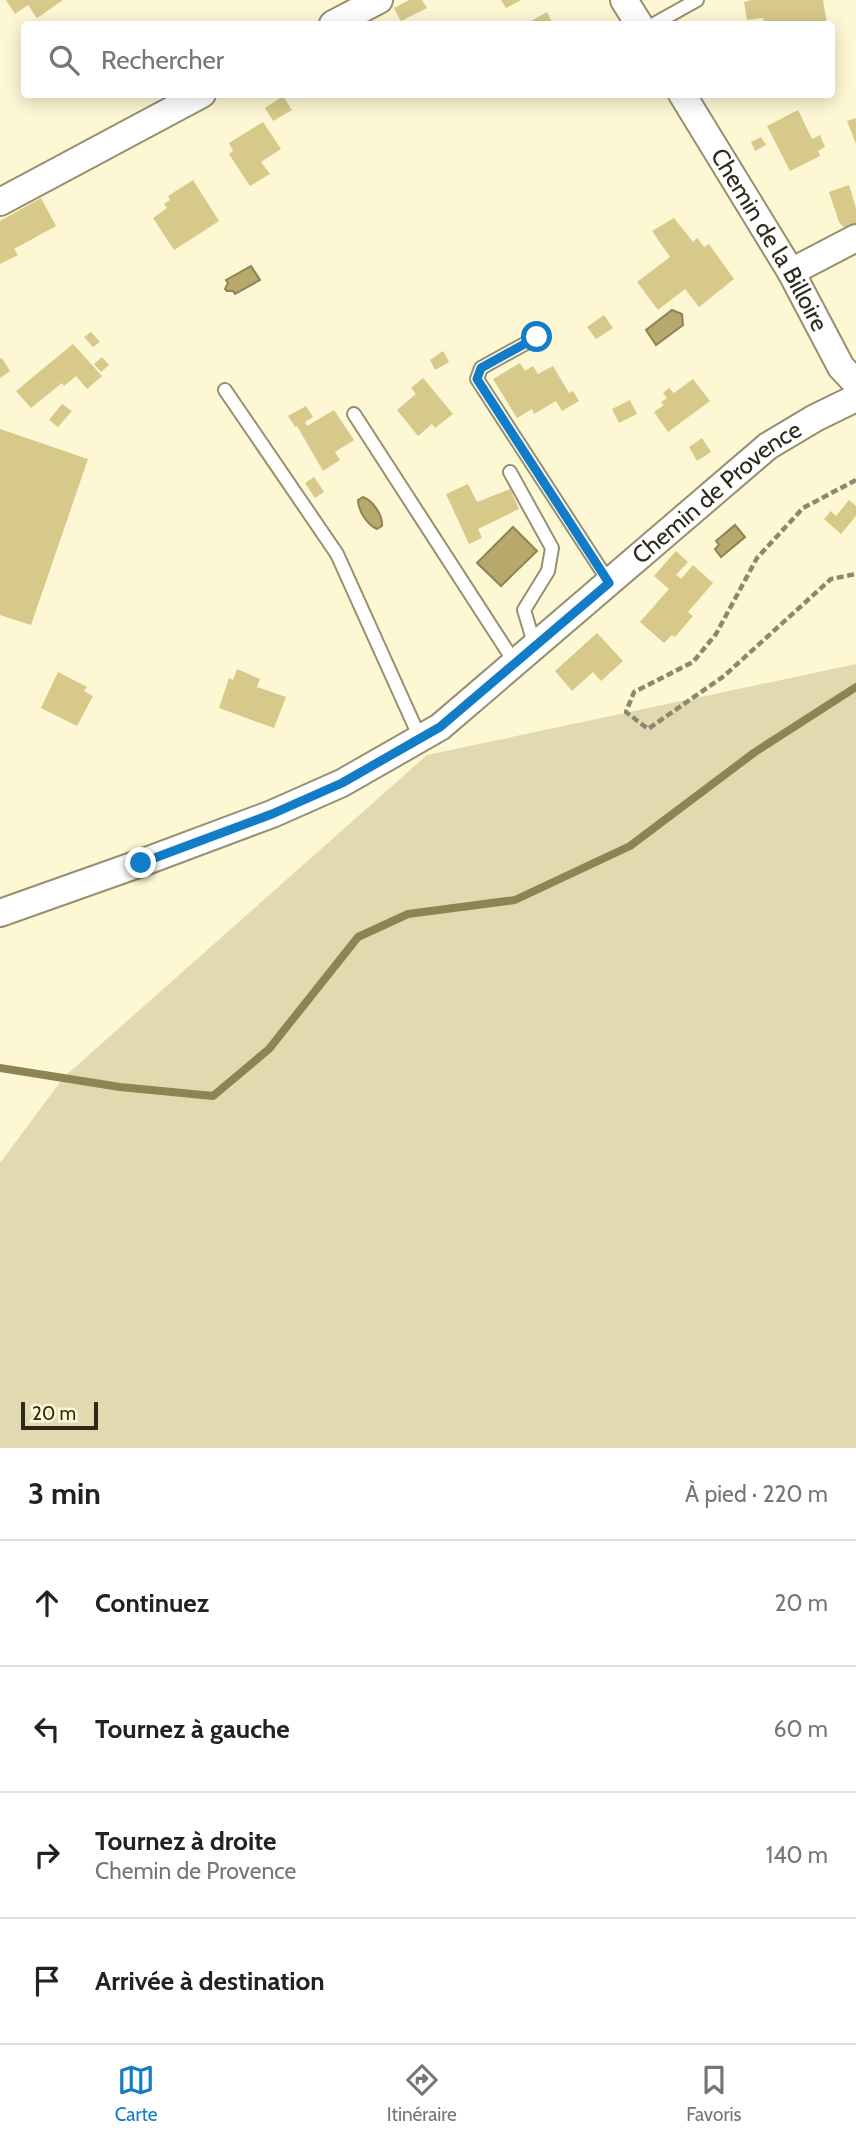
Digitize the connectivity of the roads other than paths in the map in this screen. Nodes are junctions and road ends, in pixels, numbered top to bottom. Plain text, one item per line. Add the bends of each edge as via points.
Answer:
1 (379, 0) edge
2 (624, 0) edge
3 (697, 0) edge
4 (339, 21) edge
5 (637, 21) edge
6 (659, 21) edge
7 (195, 98) edge
8 (684, 98) edge
9 (0, 202) edge
10 (856, 238) edge
11 (791, 272) junction
12 (537, 337) dead end
13 (856, 383) edge
14 (225, 390) dead end
15 (856, 398) edge
16 (354, 414) dead end
17 (510, 472) dead end
18 (609, 583) junction
19 (535, 646) junction
20 (515, 663) junction
21 (420, 738) junction
22 (0, 913) edge

1 - 4 street
2 - 5 street
3 - 6 lane
7 - 9 street
8 - 11 street, Chemin de la Billoire
10 - 11 street
11 - 13 street, Chemin de la Billoire via 841,367
12 - 18 lane via 481,368 477,379
14 - 21 lane via 337,554
15 - 18 street, Chemin de Provence via 768,446
16 - 20 lane
17 - 19 lane via 552,548 548,571 524,610
18 - 19 street, Chemin de Provence
19 - 20 street, Chemin de Provence
20 - 21 street, Chemin de Provence via 440,727
21 - 22 street, Chemin de Provence via 342,783 272,814

